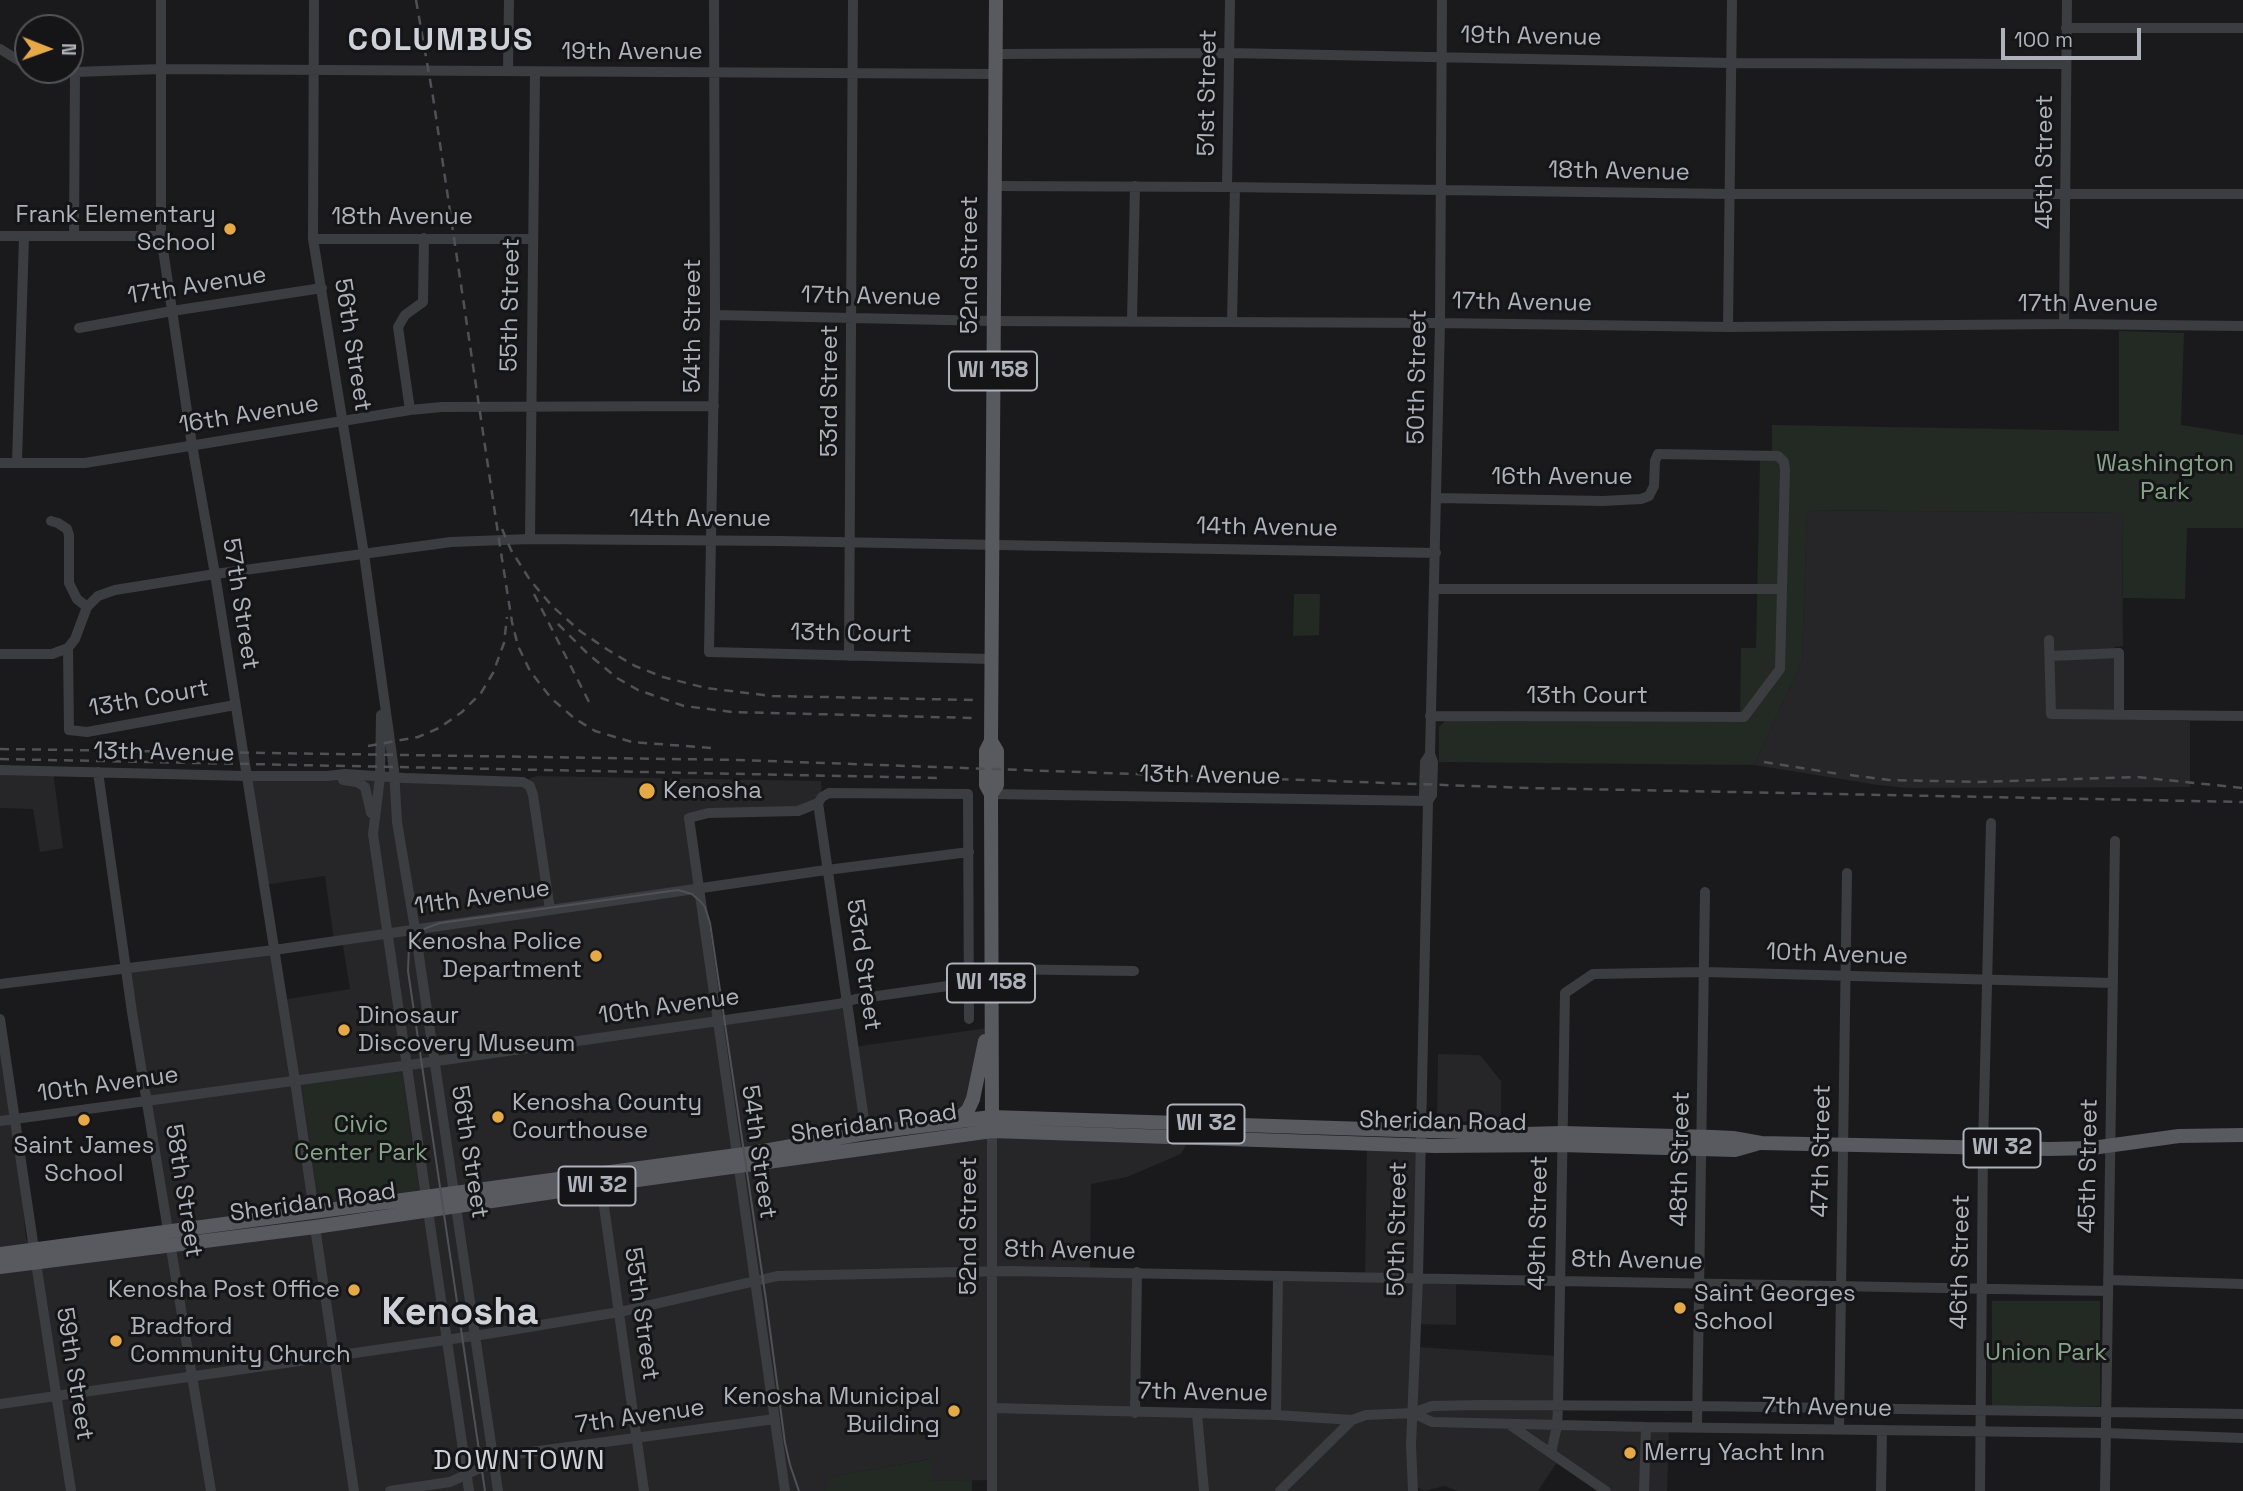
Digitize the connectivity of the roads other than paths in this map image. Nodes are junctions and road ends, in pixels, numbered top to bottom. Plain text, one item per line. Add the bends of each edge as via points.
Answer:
1 (161, 0) edge
2 (314, 0) edge
3 (509, 0) edge
4 (714, 0) edge
5 (853, 0) edge
6 (996, 0) edge
7 (1230, 0) edge
8 (1442, 0) edge
9 (1732, 0) edge
10 (2067, 0) edge
11 (2066, 28) junction
12 (2243, 28) edge
13 (1229, 53) junction
14 (996, 54) junction
15 (1443, 56) junction
16 (1730, 63) junction
17 (2066, 64) junction
18 (161, 69) junction
19 (313, 71) junction
20 (508, 71) junction
21 (84, 72) edge
22 (535, 72) junction
23 (714, 73) junction
24 (853, 74) junction
25 (995, 74) junction
26 (75, 84) edge
27 (993, 186) junction
28 (1135, 186) junction
29 (1231, 187) junction
30 (1441, 190) junction
31 (1730, 194) junction
32 (2067, 194) junction
33 (2243, 194) edge
34 (74, 235) junction
35 (0, 236) edge
36 (161, 236) junction
37 (24, 237) junction
38 (424, 238) junction
39 (313, 239) junction
40 (532, 239) junction
41 (322, 288) junction
42 (172, 311) junction
43 (715, 315) junction
44 (852, 318) junction
45 (1132, 320) junction
46 (993, 321) junction
47 (1232, 321) junction
48 (1440, 323) junction
49 (2064, 324) junction
50 (2243, 326) edge
51 (1728, 327) junction
52 (79, 328) dead end
53 (714, 406) junction
54 (531, 407) junction
55 (410, 410) junction
56 (343, 421) junction
57 (192, 445) junction
58 (17, 462) junction
59 (0, 463) edge
60 (1437, 498) junction
61 (51, 521) dead end
62 (530, 539) junction
63 (712, 540) junction
64 (851, 542) junction
65 (992, 544) junction
66 (1436, 553) junction
67 (364, 554) junction
68 (215, 574) junction
69 (1435, 589) junction
70 (1781, 589) junction
71 (87, 607) junction
72 (2049, 640) dead end
73 (68, 648) junction
74 (709, 652) joint
75 (0, 654) edge
76 (849, 656) junction
77 (2050, 656) junction
78 (991, 659) junction
79 (382, 695) junction
80 (235, 705) junction
81 (2119, 715) junction
82 (1430, 716) junction
83 (2243, 716) edge
84 (0, 770) edge
85 (98, 772) junction
86 (246, 776) junction
87 (327, 776) junction
88 (380, 776) junction
89 (394, 778) junction
90 (990, 794) junction
91 (1428, 801) junction
92 (818, 803) junction
93 (372, 823) junction
94 (1991, 823) dead end
95 (2115, 841) dead end
96 (969, 852) junction
97 (828, 870) junction
98 (1847, 873) dead end
99 (699, 890) junction
100 (1706, 892) dead end
101 (550, 910) junction
102 (415, 929) junction
103 (387, 933) junction
104 (274, 950) junction
105 (126, 968) junction
106 (991, 969) junction
107 (1134, 971) dead end
108 (1704, 972) junction
109 (1845, 976) junction
110 (1987, 980) junction
111 (0, 984) edge
112 (969, 984) junction
113 (2113, 984) junction
114 (1565, 993) joint
115 (846, 1002) junction
116 (991, 1015) junction
117 (0, 1019) edge
118 (969, 1019) dead end
119 (718, 1021) junction
120 (434, 1061) junction
121 (407, 1065) junction
122 (295, 1081) junction
123 (147, 1100) junction
124 (15, 1119) junction
125 (957, 1120) junction
126 (0, 1121) edge
127 (992, 1124) junction
128 (866, 1133) junction
129 (2243, 1135) edge
130 (1421, 1138) junction
131 (1561, 1139) junction
132 (1703, 1143) junction
133 (1843, 1145) junction
134 (2111, 1146) junction
135 (1983, 1147) junction
136 (738, 1160) junction
137 (601, 1185) junction
138 (455, 1199) junction
139 (427, 1203) junction
140 (314, 1211) junction
141 (315, 1227) junction
142 (169, 1237) junction
143 (0, 1254) edge
144 (35, 1256) junction
145 (0, 1268) edge
146 (992, 1270) junction
147 (1137, 1272) junction
148 (1278, 1276) junction
149 (1418, 1278) junction
150 (756, 1281) junction
151 (1560, 1281) junction
152 (1700, 1283) junction
153 (2243, 1284) edge
154 (1842, 1286) junction
155 (2108, 1286) junction
156 (1982, 1289) junction
157 (619, 1312) junction
158 (476, 1336) junction
159 (448, 1340) junction
160 (335, 1356) junction
161 (192, 1376) junction
162 (56, 1396) junction
163 (0, 1404) edge
164 (1558, 1406) junction
165 (1698, 1406) junction
166 (992, 1408) junction
167 (1840, 1409) junction
168 (1981, 1410) junction
169 (1135, 1413) junction
170 (1413, 1413) junction
171 (2106, 1413) junction
172 (1197, 1414) junction
173 (2243, 1414) edge
174 (1276, 1415) junction
175 (775, 1419) junction
176 (1352, 1420) junction
177 (1509, 1424) junction
178 (1557, 1426) junction
179 (1646, 1427) junction
180 (1697, 1427) junction
181 (1839, 1429) junction
182 (1882, 1430) junction
183 (1980, 1432) junction
184 (2105, 1433) junction
185 (637, 1438) junction
186 (2243, 1438) edge
187 (1550, 1453) junction
188 (494, 1462) junction
189 (467, 1474) junction
190 (71, 1491) edge
191 (211, 1491) edge
192 (354, 1491) edge
193 (390, 1491) edge
194 (469, 1491) edge
195 (498, 1491) edge
196 (644, 1491) edge
197 (785, 1491) edge
198 (992, 1491) edge
199 (1204, 1491) edge
200 (1280, 1491) edge
201 (1413, 1491) edge
202 (1606, 1491) edge
203 (1644, 1491) edge
204 (1881, 1491) edge
205 (1980, 1491) edge
206 (2105, 1491) edge

1 - 18 street, 57th Street
2 - 19 street, 56th Street
3 - 20 street
4 - 23 street, 54th Street
5 - 24 street, 53rd Street
6 - 14 main road, 52nd Street / WI 158
7 - 13 street, 51st Street
8 - 15 street, 50th Street
9 - 16 street
10 - 11 street, 45th Street
11 - 12 street
11 - 17 street, 45th Street
13 - 14 street, 19th Avenue
13 - 15 street, 19th Avenue
13 - 29 street, 51st Street
14 - 25 main road, 52nd Street / WI 158
15 - 16 street, 19th Avenue
15 - 30 street, 50th Street
16 - 17 street, 19th Avenue
16 - 31 street
17 - 32 street, 45th Street
18 - 19 street, 19th Avenue
18 - 21 street, 19th Avenue
18 - 36 street, 57th Street
19 - 20 street, 19th Avenue
19 - 39 street, 56th Street
20 - 22 street, 19th Avenue
22 - 23 street, 19th Avenue
22 - 40 street, 55th Street
23 - 24 street, 19th Avenue
23 - 43 street, 54th Street
24 - 25 street, 19th Avenue
24 - 44 street, 53rd Street
25 - 27 main road, 52nd Street / WI 158
26 - 34 street
27 - 28 street, 18th Avenue
27 - 46 main road, 52nd Street / WI 158
28 - 29 street, 18th Avenue
28 - 45 street
29 - 30 street, 18th Avenue
29 - 47 street, 51st Street
30 - 31 street, 18th Avenue
30 - 48 street, 50th Street
31 - 32 street, 18th Avenue
31 - 51 street
32 - 33 street, 18th Avenue
32 - 49 street, 45th Street
34 - 36 street
34 - 37 street
35 - 37 street
36 - 42 street, 57th Street
37 - 58 street
38 - 39 street, 18th Avenue
38 - 40 street, 18th Avenue
38 - 55 street via 423,302 405,315 398,327
39 - 41 street, 56th Street
40 - 54 street, 55th Street
41 - 42 street, 17th Avenue
41 - 56 street, 56th Street
42 - 52 street, 17th Avenue
42 - 57 street, 57th Street
43 - 44 street, 17th Avenue
43 - 53 street, 54th Street
44 - 46 street, 17th Avenue
44 - 64 street, 53rd Street
45 - 46 street, 17th Avenue
45 - 47 street, 17th Avenue
46 - 65 main road, 52nd Street / WI 158
47 - 48 street, 17th Avenue
48 - 51 street, 17th Avenue
48 - 60 street, 50th Street
49 - 50 street, 17th Avenue
49 - 51 street, 17th Avenue
53 - 54 street, 16th Avenue
53 - 63 street, 54th Street
54 - 55 street, 16th Avenue
54 - 62 street, 55th Street
55 - 56 street, 16th Avenue
56 - 57 street, 16th Avenue
56 - 67 street, 56th Street
57 - 58 street, 16th Avenue via 85,463
57 - 68 street, 57th Street
58 - 59 street, 16th Avenue
60 - 66 street, 50th Street
60 - 70 street, 16th Avenue via 1641,499 1649,496 1654,486 1658,454 1778,456 1786,470
61 - 71 street via 67,529 69,583
62 - 63 street, 14th Avenue
62 - 67 street, 14th Avenue via 451,542
63 - 64 street, 14th Avenue
63 - 74 street, 54th Street
64 - 65 street, 14th Avenue
64 - 76 street, 53rd Street
65 - 66 street, 14th Avenue
65 - 78 main road, 52nd Street / WI 158
66 - 69 street, 50th Street
67 - 68 street, 14th Avenue
67 - 79 street, 56th Street
68 - 71 street, 14th Avenue via 115,590 98,596
68 - 80 street, 57th Street
69 - 70 street
69 - 82 street, 50th Street
70 - 82 street, 13th Court via 1780,669 1744,717
71 - 73 street
72 - 77 street
73 - 75 street via 52,654
73 - 80 street, 13th Court via 69,730 87,732
74 - 76 street, 13th Court
76 - 78 street, 13th Court
77 - 81 street via 2051,714
77 - 81 street via 2119,653
78 - 90 main road, 52nd Street / WI 158 via 991,741 997,751 997,785
79 - 88 street, 56th Street
79 - 89 street, 56th Street
80 - 86 street, 57th Street
81 - 83 street
82 - 91 street, 50th Street via 1424,795
84 - 85 street, 13th Avenue
85 - 86 street, 13th Avenue
85 - 105 street, 58th Street
86 - 87 street, 13th Avenue
86 - 104 street, 57th Street
87 - 88 street, 13th Avenue
87 - 93 street, 13th Avenue via 363,786
88 - 89 street, 13th Avenue
88 - 93 street, 56th Street
89 - 101 street, 13th Avenue via 529,785
89 - 102 street, 56th Street
90 - 91 street, 13th Avenue
90 - 106 main road, 52nd Street / WI 158
91 - 130 street, 50th Street
92 - 96 street via 829,793 968,794
92 - 97 street, 53rd Street
92 - 99 street, 54th Street via 799,811 708,813 689,818
93 - 103 street, 56th Street
94 - 110 street, 46th Street
95 - 113 street, 45th Street
96 - 97 street, 11th Avenue
96 - 112 street
97 - 99 street, 11th Avenue
97 - 115 street, 53rd Street
98 - 109 street, 47th Street
99 - 101 street, 11th Avenue
99 - 119 street, 54th Street
100 - 108 street, 48th Street
101 - 102 street, 11th Avenue
102 - 103 street, 11th Avenue
102 - 120 street, 56th Street
103 - 104 street, 11th Avenue
103 - 121 street, 56th Street
104 - 105 street, 11th Avenue
104 - 122 street, 57th Street
105 - 111 street, 11th Avenue
105 - 123 street, 58th Street
106 - 107 street
106 - 116 main road, 52nd Street / WI 158
108 - 109 street, 10th Avenue
108 - 114 street, 10th Avenue via 1593,974
108 - 132 street, 48th Street
109 - 110 street, 10th Avenue
109 - 133 street, 47th Street
110 - 113 street, 10th Avenue
110 - 135 street, 46th Street
112 - 115 street, 10th Avenue
112 - 118 street
113 - 134 street, 45th Street
114 - 131 street, 49th Street
115 - 119 street, 10th Avenue
115 - 128 street, 53rd Street
116 - 125 main road via 973,1099
116 - 127 main road, 52nd Street / WI 158
117 - 124 street, 59th Street
119 - 120 street, 10th Avenue
119 - 136 street, 54th Street
120 - 121 street, 10th Avenue
120 - 138 street, 56th Street
121 - 122 street, 10th Avenue
121 - 139 street, 56th Street
122 - 123 street, 10th Avenue
122 - 140 street, 57th Street
123 - 124 street, 10th Avenue
123 - 142 street, 58th Street
124 - 126 street, 10th Avenue
124 - 144 street, 59th Street
125 - 127 main road, Sheridan Road / WI 32
125 - 128 main road, Sheridan Road / WI 32
127 - 130 main road, Sheridan Road / WI 32
127 - 136 main road, Sheridan Road / WI 32
127 - 146 street, 52nd Street
128 - 136 main road, Sheridan Road / WI 32
129 - 134 main road, Sheridan Road / WI 32 via 2179,1136
130 - 131 main road, Sheridan Road / WI 32
130 - 149 street, 50th Street
131 - 132 main road, Sheridan Road / WI 32
131 - 151 street, 49th Street
132 - 133 main road, Sheridan Road / WI 32 via 1735,1150 1761,1143
132 - 152 street, 48th Street
133 - 135 main road, Sheridan Road / WI 32
133 - 154 street, 47th Street
134 - 135 main road, Sheridan Road / WI 32
134 - 155 street, 45th Street
135 - 156 street, 46th Street
136 - 137 main road, Sheridan Road / WI 32
136 - 138 main road, Sheridan Road / WI 32
136 - 150 street, 54th Street
137 - 138 main road, Sheridan Road / WI 32
137 - 157 street, 55th Street
138 - 139 main road, Sheridan Road / WI 32
138 - 158 street, 56th Street
139 - 140 main road, Sheridan Road / WI 32
139 - 141 main road, Sheridan Road / WI 32
139 - 159 street, 56th Street
140 - 142 main road, Sheridan Road / WI 32
141 - 142 main road, Sheridan Road / WI 32
141 - 160 street
142 - 144 main road, Sheridan Road / WI 32
142 - 161 street, 58th Street
143 - 144 main road, Sheridan Road / WI 32
144 - 145 main road, Sheridan Road / WI 32
144 - 162 street, 59th Street
146 - 147 street, 8th Avenue
146 - 150 street, 8th Avenue via 777,1276
146 - 166 street, 52nd Street
147 - 148 street, 8th Avenue
147 - 169 street
148 - 149 street, 8th Avenue
148 - 174 street
149 - 151 street, 8th Avenue
149 - 170 street, 50th Street
150 - 157 street, 8th Avenue
150 - 175 street, 54th Street
151 - 152 street, 8th Avenue
151 - 164 street, 49th Street
152 - 154 street, 8th Avenue
152 - 165 street, 48th Street
153 - 155 street, 8th Avenue
154 - 156 street, 8th Avenue
154 - 167 street, 47th Street
155 - 156 street, 8th Avenue
155 - 171 street, 45th Street
156 - 168 street, 46th Street
157 - 158 street, 8th Avenue
157 - 185 street, 55th Street
158 - 159 street, 8th Avenue
158 - 188 street, 56th Street
159 - 160 street, 8th Avenue
159 - 189 street, 56th Street
160 - 161 street, 8th Avenue
160 - 192 street
161 - 162 street, 8th Avenue
161 - 191 street, 58th Street
162 - 163 street, 8th Avenue
162 - 190 street, 59th Street
164 - 165 street, 7th Avenue
164 - 170 street, 7th Avenue via 1432,1406
164 - 178 street, 49th Street
165 - 167 street, 7th Avenue
165 - 180 street, 48th Street
166 - 169 street, 7th Avenue
166 - 198 street, 52nd Street
167 - 168 street, 7th Avenue
167 - 181 street, 47th Street
168 - 171 street, 7th Avenue
168 - 183 street, 46th Street
169 - 172 street, 7th Avenue
170 - 176 street, 7th Avenue
170 - 177 street, 7th Avenue via 1432,1423
170 - 201 street, 50th Street
171 - 173 street, 7th Avenue
171 - 184 street, 45th Street
172 - 174 street, 7th Avenue
172 - 199 street
174 - 176 street, 7th Avenue
175 - 185 street, 7th Avenue
175 - 197 street, 54th Street
176 - 200 street
177 - 178 street, 7th Avenue
177 - 187 street
178 - 179 street, 7th Avenue
178 - 187 street, 49th Street
179 - 180 street, 7th Avenue
179 - 203 street
180 - 181 street, 7th Avenue
181 - 182 street, 7th Avenue
182 - 183 street, 7th Avenue
182 - 204 street
183 - 184 street, 7th Avenue
183 - 205 street, 46th Street
184 - 186 street, 7th Avenue
184 - 206 street, 45th Street
185 - 188 street, 7th Avenue via 509,1455
185 - 196 street, 55th Street
187 - 202 street
188 - 189 street, 7th Avenue
188 - 195 street, 56th Street
189 - 193 street, 7th Avenue via 450,1482
189 - 194 street, 56th Street

